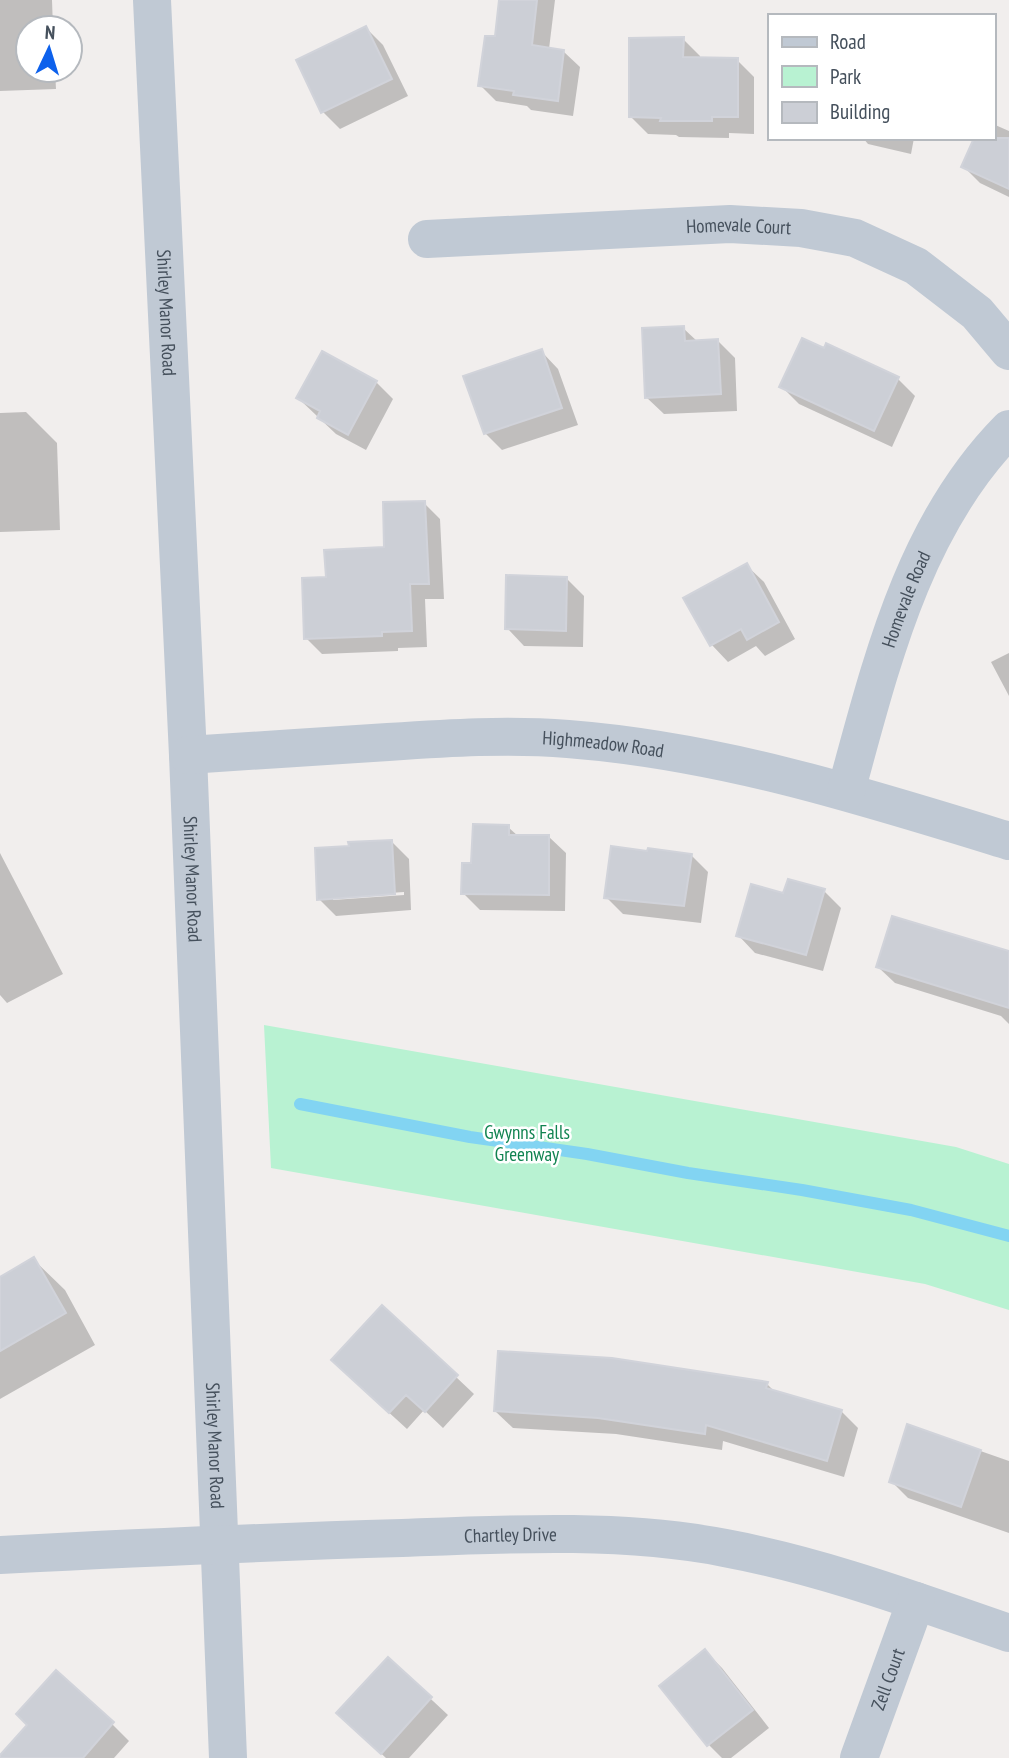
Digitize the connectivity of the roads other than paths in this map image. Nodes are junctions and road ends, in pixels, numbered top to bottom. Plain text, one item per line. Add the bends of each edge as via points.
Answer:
1 (152, 0) edge
2 (427, 239) dead end
3 (1009, 351) edge
4 (1009, 429) edge
5 (188, 755) junction
6 (846, 791) junction
7 (1009, 841) edge
8 (219, 1544) junction
9 (0, 1555) edge
10 (916, 1601) junction
11 (1009, 1633) edge
12 (228, 1758) edge
13 (859, 1758) edge

1 - 5 street, Shirley Manor Road
2 - 3 street, Homevale Court via 730,224 801,228 855,238 916,266 976,313
4 - 6 street, Homevale Road via 952,502 918,564 882,659
5 - 6 street, Highmeadow Road via 467,737 565,738 747,765
5 - 8 street, Shirley Manor Road
6 - 7 street, Highmeadow Road
8 - 9 street, Chartley Drive
8 - 10 street, Chartley Drive via 524,1534 636,1538 736,1550 811,1567
8 - 12 street, Shirley Manor Road
10 - 11 street, Chartley Drive
10 - 13 street, Zell Court

